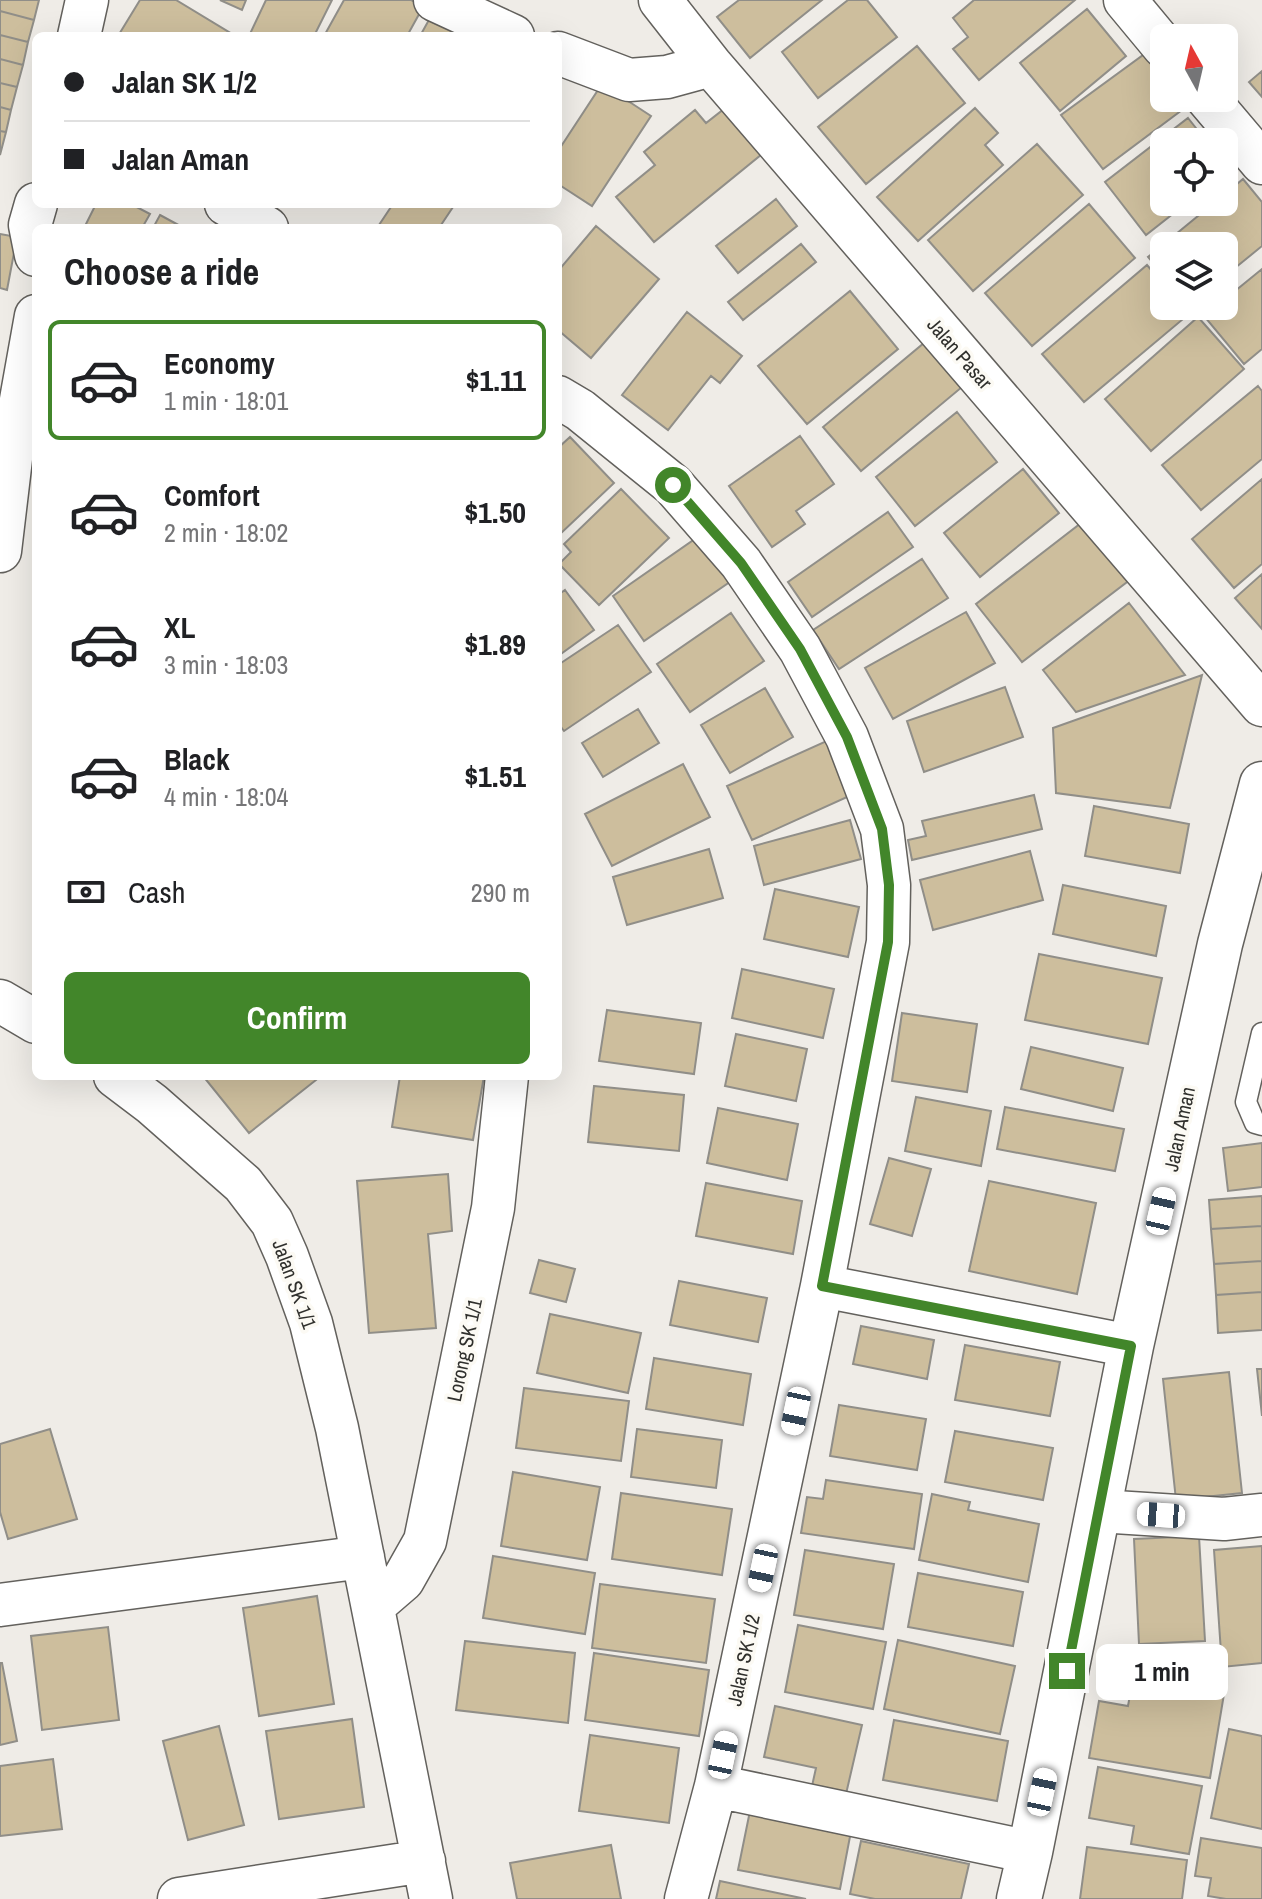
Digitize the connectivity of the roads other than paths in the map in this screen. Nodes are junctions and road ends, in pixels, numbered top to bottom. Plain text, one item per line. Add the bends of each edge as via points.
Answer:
1 (87, 0) edge
2 (435, 0) edge
3 (660, 0) edge
4 (1125, 0) edge
5 (1150, 30) edge
6 (80, 32) edge
7 (504, 32) edge
8 (562, 55) edge
9 (711, 65) junction
10 (1219, 112) edge
11 (1262, 163) edge
12 (233, 208) edge
13 (260, 224) edge
14 (32, 338) edge
15 (562, 399) edge
16 (0, 551) edge
17 (1262, 705) edge
18 (1262, 784) edge
19 (0, 1001) edge
20 (32, 1020) edge
21 (1262, 1033) edge
22 (120, 1080) edge
23 (507, 1080) edge
24 (1262, 1125) edge
25 (822, 1286) junction
26 (1131, 1346) junction
27 (1099, 1511) junction
28 (1262, 1515) edge
29 (363, 1557) junction
30 (0, 1605) edge
31 (374, 1605) junction
32 (716, 1786) junction
33 (1030, 1852) junction
34 (427, 1880) edge
35 (179, 1899) edge
36 (686, 1899) edge
37 (1019, 1899) edge

1 - 6 street
2 - 7 street
3 - 9 street, Jalan Pasar
4 - 5 street
8 - 9 street via 629,80
9 - 17 street, Jalan Pasar
10 - 11 street
12 - 13 street
14 - 16 street
15 - 25 street, Jalan SK 1/2 via 673,485 741,563 814,674 847,737 882,829 889,885 888,942
18 - 26 street, Jalan Aman via 1220,944
19 - 20 street
21 - 24 lane via 1246,1102 1255,1123
22 - 29 street, Jalan SK 1/1 via 243,1184 272,1222 311,1323
23 - 31 street, Lorong SK 1/1 via 493,1208 425,1541 403,1580
25 - 26 street
25 - 32 street, Jalan SK 1/2
26 - 27 street, Jalan Aman
27 - 28 street via 1224,1519
27 - 33 street, Jalan Aman
29 - 30 street
29 - 31 street, Jalan SK 1/1
31 - 34 street, Jalan SK 1/1
32 - 33 street
32 - 36 street, Jalan SK 1/2
33 - 37 street, Jalan Aman
34 - 35 street

